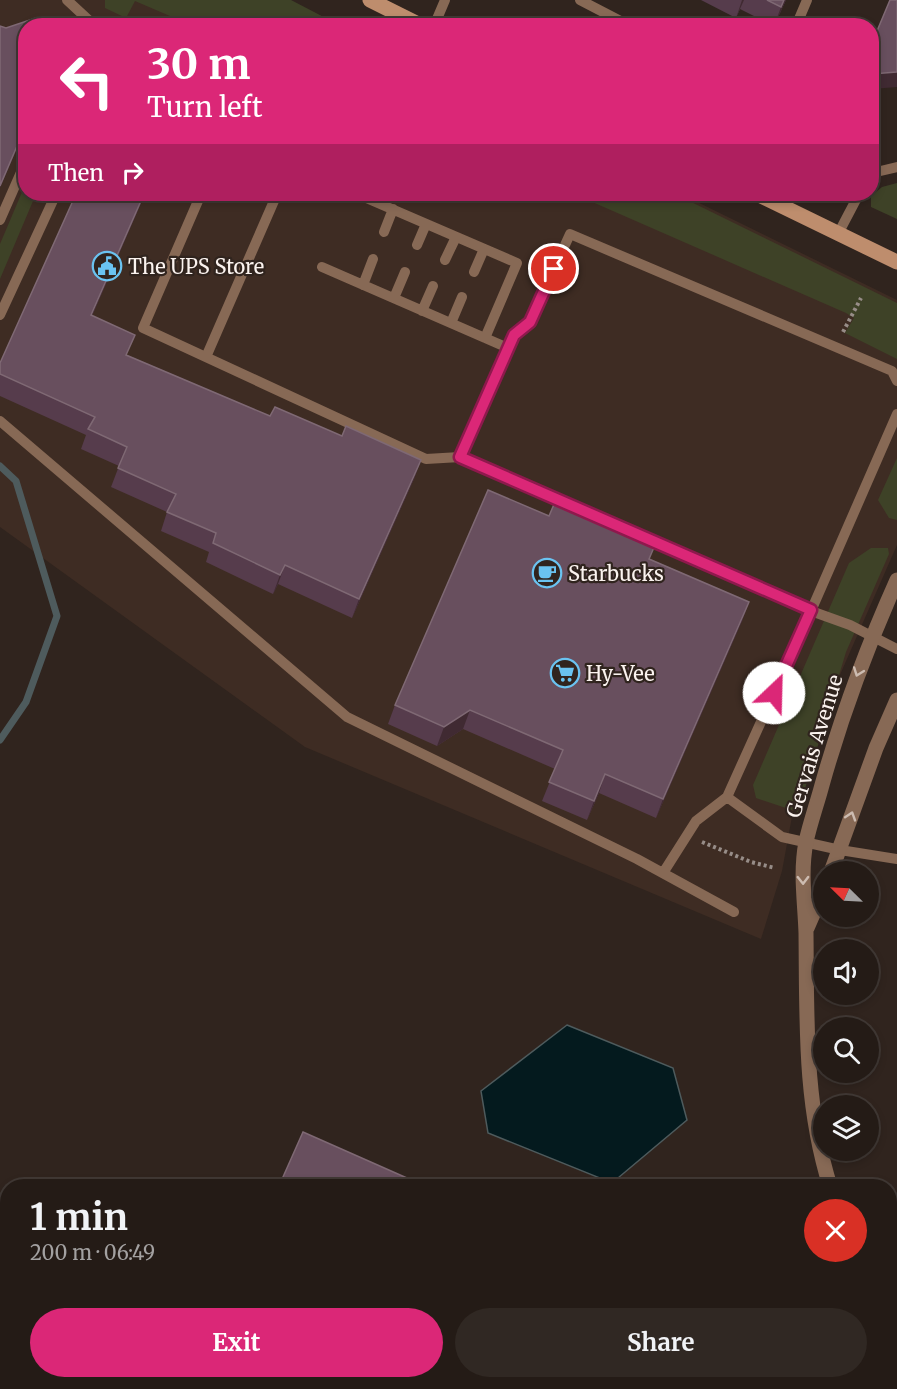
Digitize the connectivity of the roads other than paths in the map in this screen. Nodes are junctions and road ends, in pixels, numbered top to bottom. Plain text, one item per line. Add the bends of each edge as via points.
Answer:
1 (67, 0) edge
2 (370, 0) edge
3 (445, 0) edge
4 (580, 0) edge
5 (807, 0) edge
6 (83, 18) edge
7 (406, 18) edge
8 (437, 18) edge
9 (615, 18) edge
10 (799, 18) edge
11 (897, 167) edge
12 (879, 171) edge
13 (18, 179) edge
14 (53, 201) edge
15 (198, 201) edge
16 (274, 201) edge
17 (374, 201) edge
18 (772, 201) edge
19 (855, 201) edge
20 (393, 209) junction
21 (0, 220) edge
22 (426, 224) junction
23 (384, 232) dead end
24 (838, 234) junction
25 (456, 237) junction
26 (417, 245) dead end
27 (484, 249) junction
28 (373, 259) dead end
29 (445, 260) dead end
30 (897, 262) edge
31 (321, 267) dead end
32 (405, 272) dead end
33 (474, 272) dead end
34 (363, 285) junction
35 (433, 286) dead end
36 (462, 297) dead end
37 (393, 298) junction
38 (422, 311) junction
39 (0, 315) edge
40 (451, 323) junction
41 (485, 338) junction
42 (508, 348) junction
43 (206, 357) junction
44 (897, 381) edge
45 (897, 414) edge
46 (0, 421) edge
47 (460, 457) junction
48 (583, 510) edge
49 (634, 532) edge
50 (897, 579) edge
51 (811, 610) junction
52 (872, 638) junction
53 (897, 649) edge
54 (897, 700) edge
55 (727, 797) junction
56 (806, 842) junction
57 (840, 850) junction
58 (897, 859) edge
59 (836, 861) edge
60 (663, 873) junction
61 (734, 912) dead end
62 (813, 915) edge
63 (806, 931) junction
64 (828, 1179) edge

1 - 6 lane
2 - 7 main road
3 - 8 lane
4 - 9 lane
5 - 10 lane
11 - 12 lane
13 - 21 lane
14 - 39 lane
15 - 43 lane via 143,328
16 - 43 lane
17 - 20 lane
18 - 24 main road
19 - 24 lane
20 - 22 lane
20 - 23 lane
22 - 25 lane
22 - 26 lane
24 - 30 main road
25 - 27 lane
25 - 29 lane
27 - 33 lane
27 - 41 lane via 517,263
28 - 34 lane
31 - 34 lane
32 - 37 lane
34 - 37 lane
35 - 38 lane
36 - 40 lane
37 - 38 lane
38 - 40 lane
40 - 41 lane
41 - 42 lane
42 - 44 lane via 514,335 530,322 570,234 892,371
42 - 47 lane
43 - 47 lane via 426,459
45 - 51 lane
46 - 60 lane via 347,717
47 - 48 lane
49 - 51 lane
50 - 52 street, Gervais Avenue
51 - 52 lane
51 - 55 lane
52 - 53 lane
52 -> 56 street, Gervais Avenue via 835,740
57 -> 54 street
55 - 56 lane via 782,837
55 - 60 lane via 696,821
56 - 57 lane
56 -> 63 street, Gervais Avenue via 802,874
57 - 58 lane
57 - 59 street
60 - 61 lane
62 - 63 street, Gervais Avenue
63 - 64 street, Gervais Avenue via 807,1057 814,1116

